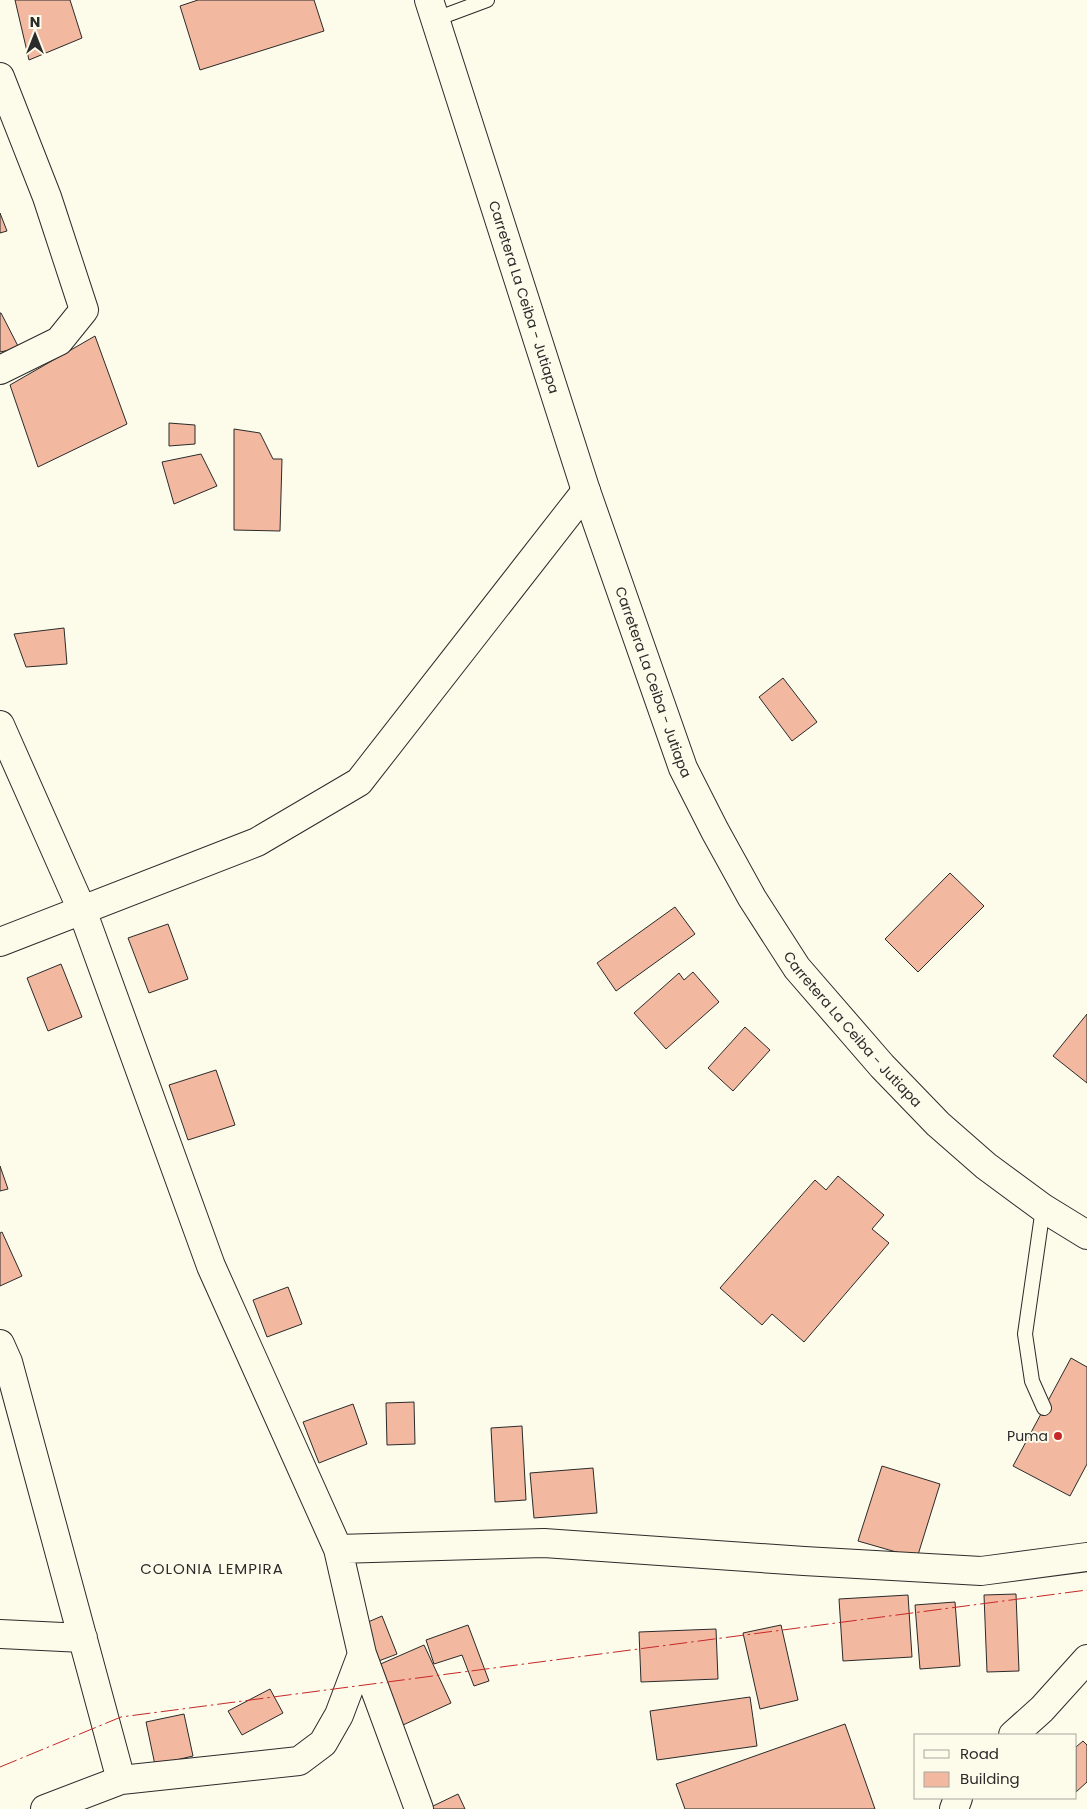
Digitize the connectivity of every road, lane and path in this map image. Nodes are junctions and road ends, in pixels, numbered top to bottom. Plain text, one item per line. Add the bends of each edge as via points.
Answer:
1 (487, 0) edge
2 (432, 10) edge
3 (0, 77) edge
4 (0, 370) edge
5 (586, 491) junction
6 (0, 725) edge
7 (82, 910) junction
8 (0, 942) edge
9 (1043, 1208) junction
10 (1087, 1235) edge
11 (0, 1344) edge
12 (1044, 1408) dead end
13 (338, 1549) junction
14 (1087, 1557) edge
15 (0, 1634) edge
16 (83, 1638) junction
17 (362, 1654) junction
18 (1087, 1659) edge
19 (1014, 1734) edge
20 (121, 1780) junction
21 (45, 1809) edge
22 (420, 1809) edge

1 - 2 lane
2 - 5 street, Carretera La Ceiba - Jutiapa
3 - 4 street via 46,197 84,310 59,341
5 - 7 street via 359,782 256,842
5 - 9 street, Carretera La Ceiba - Jutiapa via 683,768 752,898 797,968 882,1066 972,1154
6 - 7 street
7 - 8 street
7 - 13 street via 211,1266
9 - 10 street, Carretera La Ceiba - Jutiapa
9 - 12 lane via 1026,1334 1032,1381
11 - 16 street via 8,1362
13 - 14 street via 544,1543 981,1571
13 - 17 street
15 - 16 street
16 - 20 street
17 - 20 street via 339,1715 322,1743 299,1761
17 - 22 street
18 - 19 street via 1042,1709
20 - 21 street

